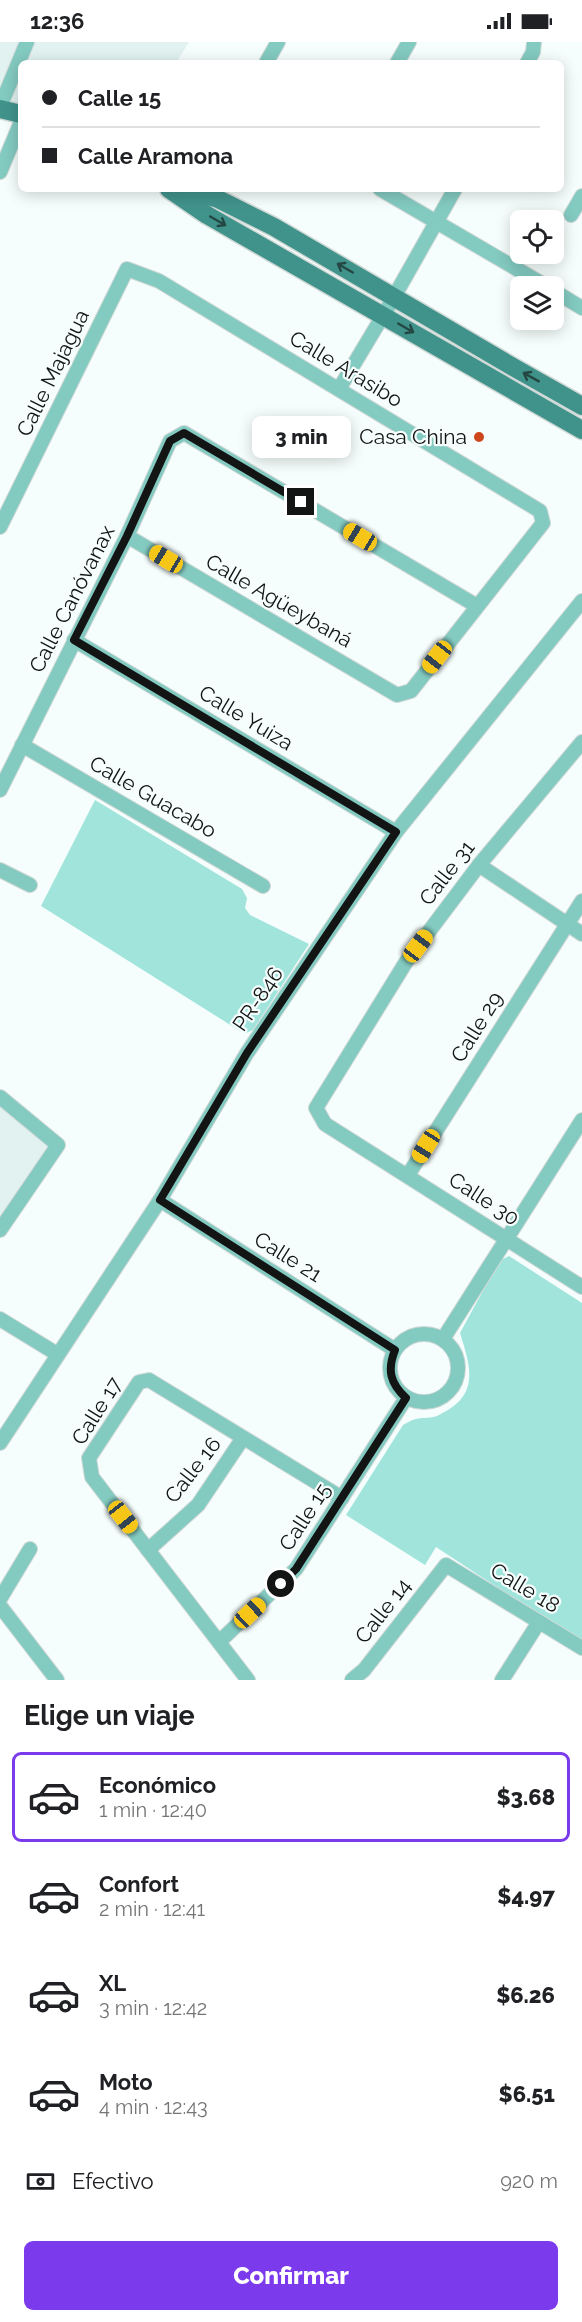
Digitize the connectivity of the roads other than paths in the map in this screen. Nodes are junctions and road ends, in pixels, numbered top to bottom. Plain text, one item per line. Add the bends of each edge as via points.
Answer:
1 (27, 42) edge
2 (278, 42) edge
3 (409, 42) edge
4 (534, 42) edge
5 (20, 60) edge
6 (268, 60) edge
7 (398, 60) edge
8 (529, 60) edge
9 (18, 64) edge
10 (0, 108) edge
11 (18, 113) edge
12 (18, 129) edge
13 (0, 172) edge
14 (173, 192) edge
15 (195, 192) edge
16 (385, 192) edge
17 (453, 192) edge
18 (582, 196) edge
19 (571, 215) dead end
20 (436, 222) junction
21 (127, 269) joint
22 (529, 276) edge
23 (394, 296) junction
24 (564, 297) edge
25 (582, 308) edge
26 (383, 315) junction
27 (339, 389) junction
28 (582, 406) edge
29 (582, 430) edge
30 (0, 528) edge
31 (127, 536) junction
32 (582, 601) edge
33 (477, 606) junction
34 (74, 640) junction
35 (582, 742) edge
36 (22, 745) junction
37 (0, 790) edge
38 (396, 832) junction
39 (478, 865) junction
40 (0, 870) edge
41 (30, 885) dead end
42 (263, 886) dead end
43 (582, 901) edge
44 (567, 924) junction
45 (582, 934) edge
46 (0, 1097) edge
47 (582, 1120) edge
48 (332, 1128) joint
49 (408, 1175) junction
50 (160, 1200) junction
51 (0, 1230) edge
52 (507, 1239) junction
53 (582, 1287) edge
54 (0, 1319) edge
55 (443, 1339) junction
56 (395, 1350) junction
57 (57, 1354) junction
58 (406, 1398) junction
59 (243, 1438) junction
60 (0, 1443) edge
61 (342, 1498) junction
62 (30, 1550) dead end
63 (148, 1550) junction
64 (446, 1565) joint
65 (0, 1599) edge
66 (0, 1606) edge
67 (539, 1622) junction
68 (219, 1642) junction
69 (582, 1648) edge
70 (57, 1680) edge
71 (248, 1680) edge
72 (352, 1680) edge
73 (502, 1680) edge

1 - 5 street
2 - 6 street
3 - 7 street
4 - 8 street
9 - 10 street
10 - 11 main road
12 - 13 street
14 -> 26 main road
23 -> 15 main road via 274,227
16 - 20 street
17 - 20 street
18 - 19 street
20 - 22 street
20 - 23 street
21 - 27 street, Calle Arasibo via 159,281
21 - 30 street, Calle Majagua
23 - 26 street
28 -> 23 main road
24 - 25 street
26 - 27 street
26 -> 29 main road
27 - 33 street, Calle Arasibo via 540,511 543,523
31 - 33 street, Calle Agüeybaná via 397,695 411,691
31 - 33 street, Calle Canóvanax via 170,441 184,433
31 - 34 street, Calle Canóvanax
32 - 38 street, PR-846 / PR-846
34 - 36 street, Calle Canóvanax
34 - 38 street, Calle Yuiza
35 - 39 street, Calle 31
36 - 37 street, Calle Canóvanax
36 - 42 street, Calle Guacabo
38 - 50 street, PR-846 / PR-846 via 247,1053
39 - 44 street
39 - 48 street, Calle 31 via 406,962 316,1108
40 - 41 street
43 - 44 street, Calle 29
44 - 45 street
44 - 49 street, Calle 29
46 - 51 street via 58,1145
47 - 52 street
48 - 49 street, Calle 30
49 - 52 street, Calle 30
50 - 56 street, Calle 21
50 - 57 street, PR-846 / PR-846
52 - 53 street, Calle 30
52 - 55 street
54 - 57 street
55 - 56 street via 422,1334 411,1336
55 - 58 street via 452,1347 459,1370 450,1392 429,1403
56 - 58 street via 390,1376
57 - 60 street, PR-846 / PR-846
58 - 61 street, Calle 15
59 - 61 street, Calle 17
59 - 63 street, Calle 16 via 198,1505
59 - 63 street, Calle 17 via 149,1380 139,1382 89,1458 92,1477
61 - 68 street, Calle 15 via 296,1569
62 - 65 street
63 - 68 street, Calle 17
64 - 67 street, Calle 18
64 - 72 street, Calle 14
66 - 70 street
67 - 69 street, Calle 18
67 - 73 street
68 - 71 street, Calle 17

